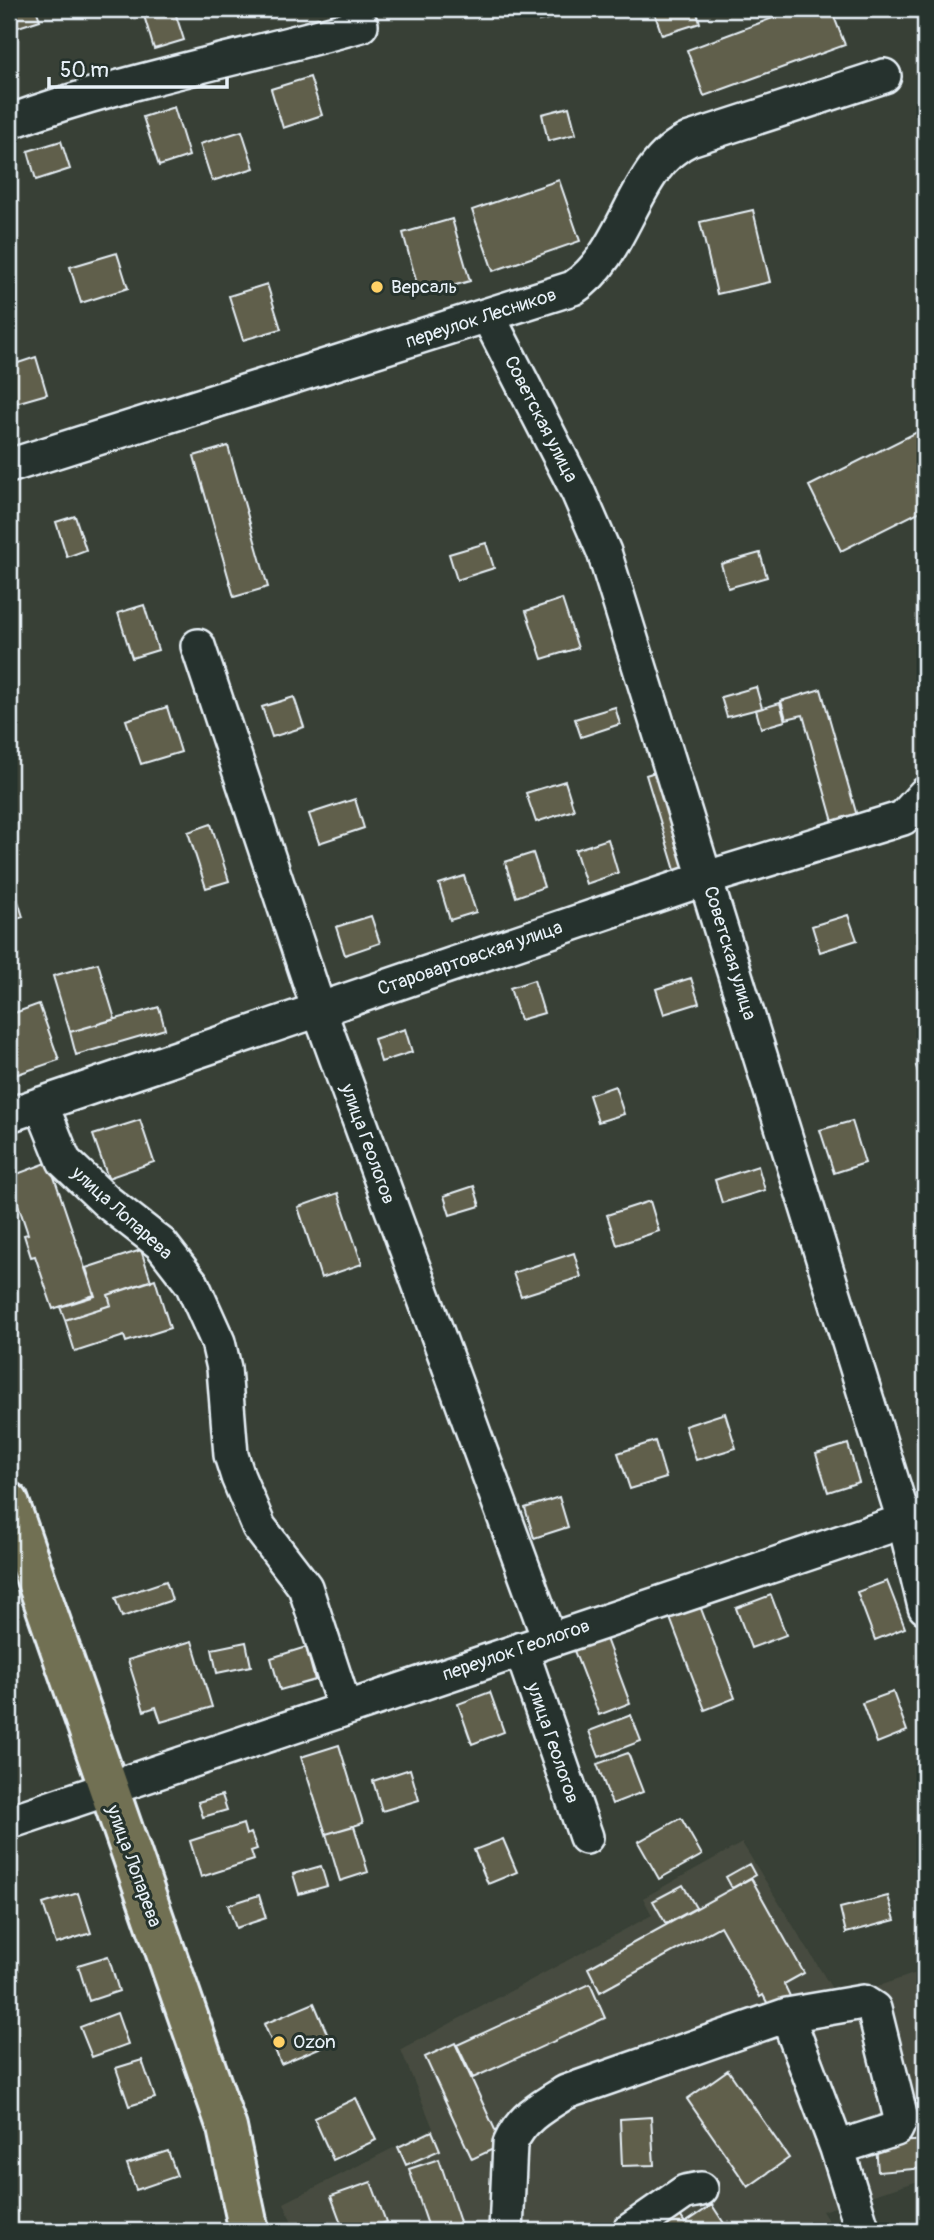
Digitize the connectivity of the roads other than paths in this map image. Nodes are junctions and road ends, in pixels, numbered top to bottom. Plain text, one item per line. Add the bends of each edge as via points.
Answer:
1 (361, 25) dead end
2 (884, 76) dead end
3 (9, 122) edge
4 (488, 316) junction
5 (9, 466) edge
6 (198, 646) dead end
7 (925, 794) edge
8 (707, 878) junction
9 (319, 1010) junction
10 (41, 1104) junction
11 (9, 1115) edge
12 (9, 1502) edge
13 (915, 1517) edge
14 (925, 1607) edge
15 (535, 1644) junction
16 (345, 1709) junction
17 (107, 1789) junction
18 (9, 1822) edge
19 (586, 1837) dead end
20 (787, 2015) junction
21 (227, 2127) junction
22 (837, 2148) junction
23 (701, 2189) dead end
24 (249, 2231) edge
25 (265, 2231) edge
26 (506, 2231) edge
27 (629, 2231) edge
28 (863, 2231) edge

1 - 3 street via 72,99
2 - 4 street, переулок Лесников via 679,144 659,161 589,277 573,288
4 - 5 street, переулок Лесников
4 - 8 street, Советская улица via 604,551
6 - 9 street, улица Геологов
7 - 8 street, Старовартовская улица via 903,818
8 - 9 street, Старовартовская улица
8 - 13 street, Советская улица
9 - 10 street, Старовартовская улица
9 - 15 street, улица Геологов
10 - 11 street, Старовартовская улица
10 - 16 street, улица Лопарева via 64,1161 160,1244 192,1284 207,1312 224,1368 238,1477 259,1527 305,1587
12 - 17 main road, улица Лопарева
13 - 14 street, Советская улица
13 - 15 street, переулок Геологов
15 - 16 street, переулок Геологов
15 - 19 street, улица Геологов
16 - 17 street, переулок Геологов
17 - 18 street, переулок Геологов
17 - 21 main road, улица Лопарева
20 - 22 street
20 - 22 street via 863,2001 874,2010 900,2124
20 - 26 street via 566,2092 529,2116 510,2144
21 - 24 main road, улица Лопарева
21 - 25 main road
22 - 28 street
23 - 27 street via 685,2192

